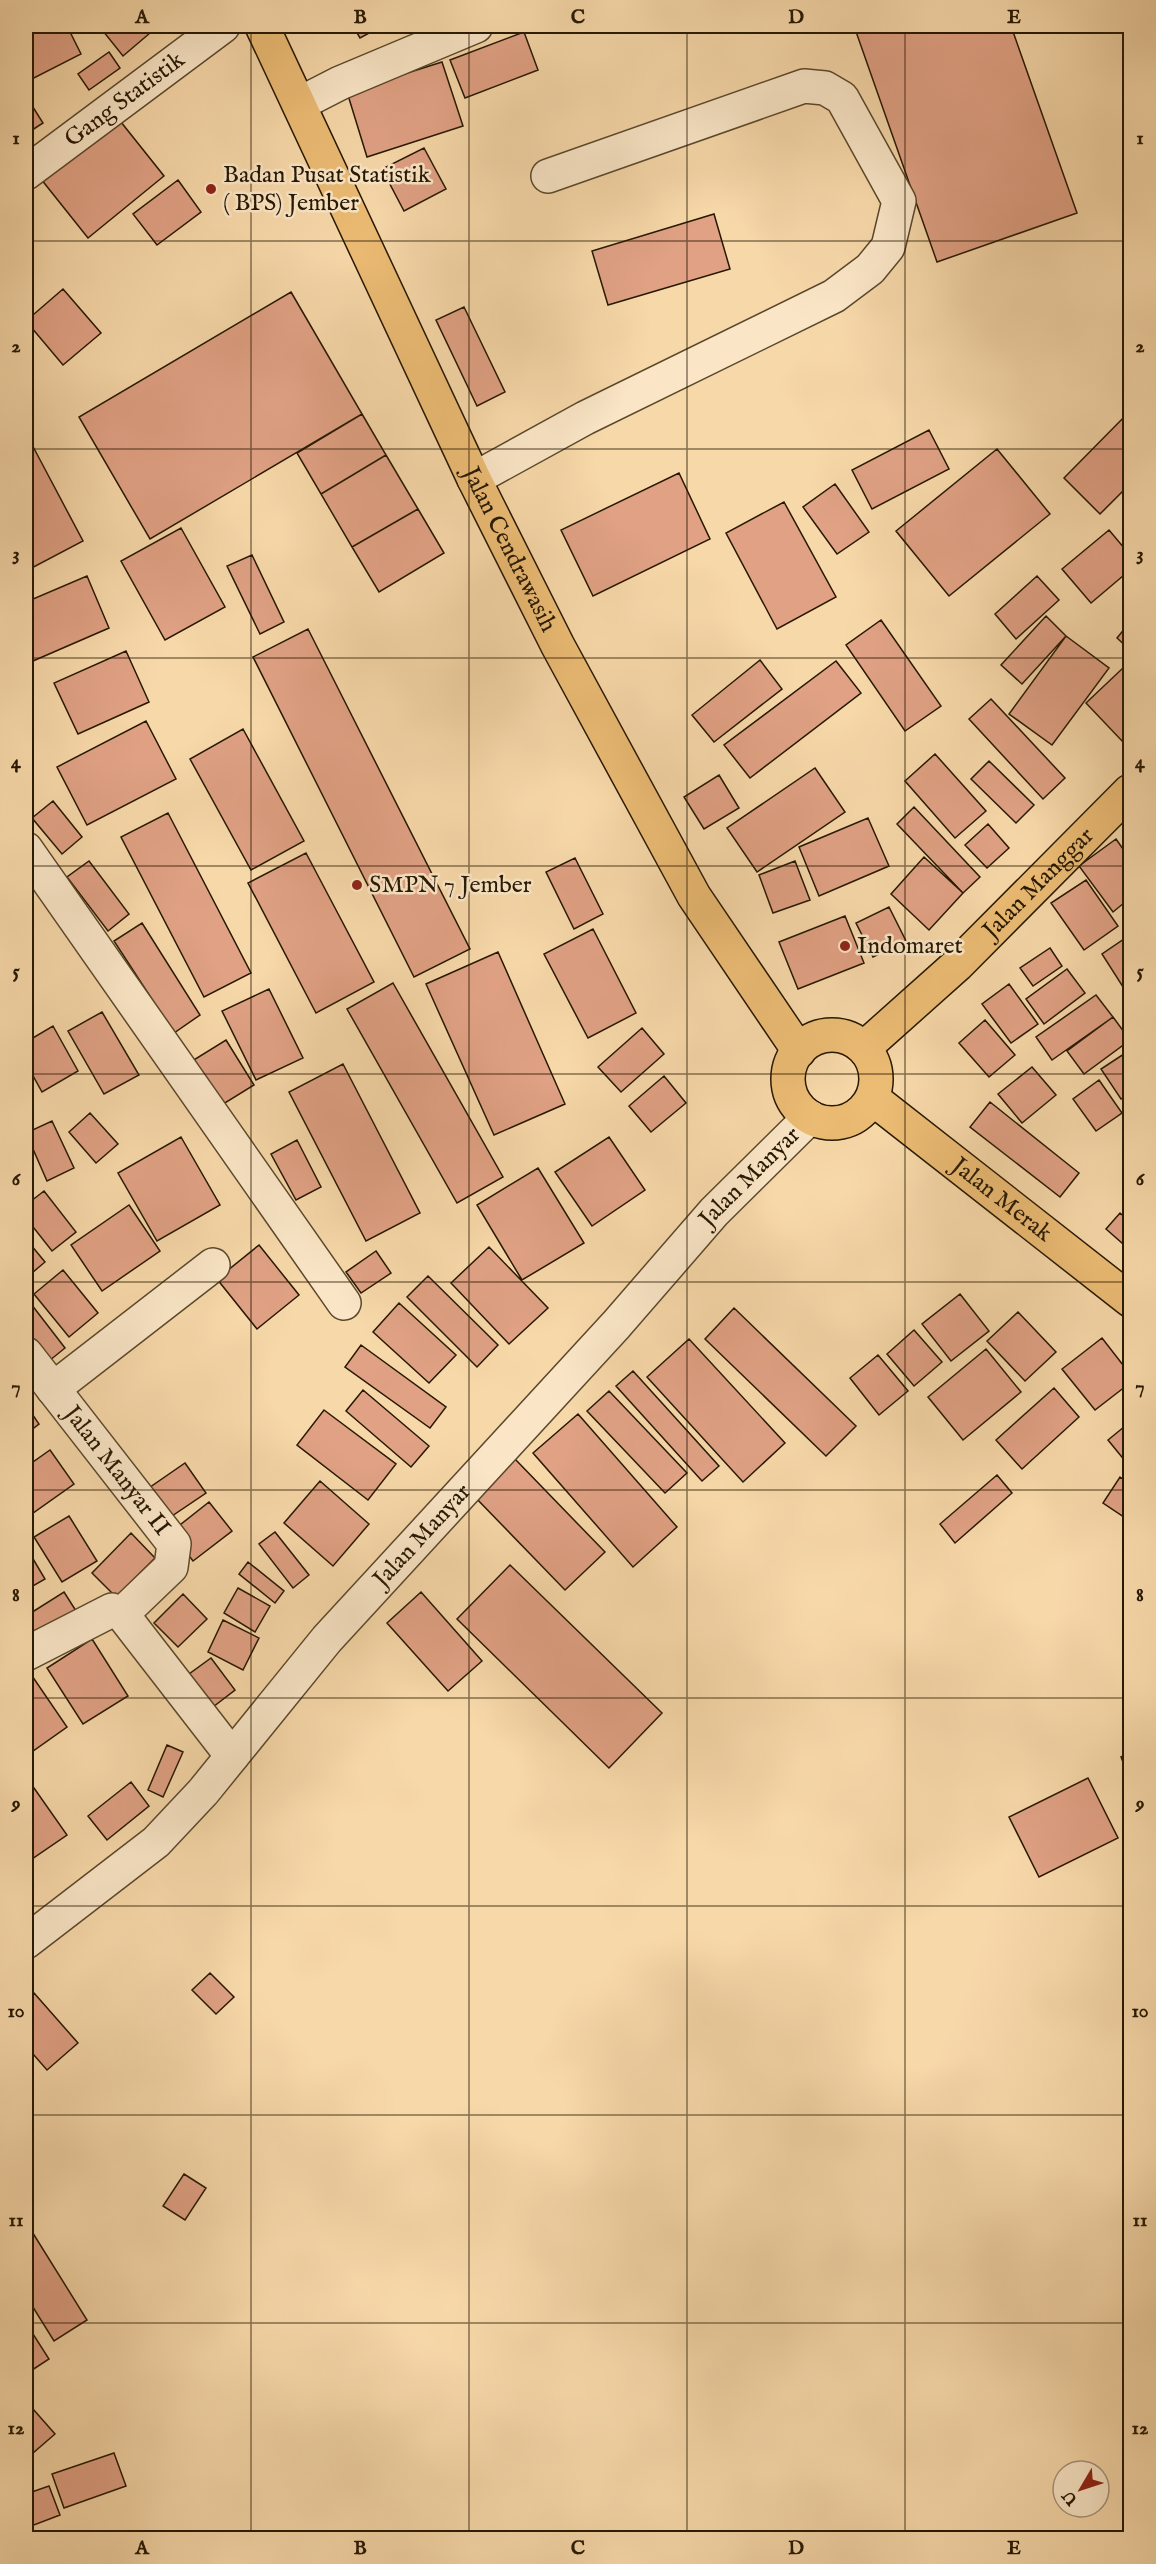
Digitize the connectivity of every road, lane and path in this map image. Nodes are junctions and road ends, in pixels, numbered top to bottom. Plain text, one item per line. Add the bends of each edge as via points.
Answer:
1 (223, 26) edge
2 (262, 26) edge
3 (476, 26) edge
4 (299, 104) junction
5 (26, 173) edge
6 (548, 176) dead end
7 (474, 479) junction
8 (1131, 790) edge
9 (26, 849) edge
10 (864, 1048) junction
11 (799, 1051) junction
12 (872, 1098) junction
13 (810, 1117) junction
14 (213, 1265) dead end
15 (1131, 1300) edge
16 (344, 1303) dead end
17 (26, 1354) edge
18 (53, 1389) junction
19 (122, 1614) junction
20 (26, 1654) edge
21 (232, 1756) junction
22 (26, 1942) edge

1 - 5 street, Gang Statistik
2 - 4 main road, Jalan Cendrawasih
3 - 4 street
4 - 7 main road, Jalan Cendrawasih
6 - 7 street via 804,86 825,88 842,98 899,201 888,247 870,269 834,296 585,418
7 - 11 main road, Jalan Cendrawasih via 558,646 694,896
8 - 10 main road, Jalan Manggar via 957,965
9 - 16 street
10 - 11 main road via 838,1035 810,1041
10 - 12 main road via 876,1072
11 - 13 main road via 790,1067 789,1086 796,1104
12 - 13 main road via 864,1111 852,1119 838,1123
12 - 15 main road, Jalan Merak
13 - 21 street, Jalan Manyar via 714,1212 608,1334 335,1631
14 - 18 street
17 - 18 street, Jalan Manyar II
18 - 19 street, Jalan Manyar II via 174,1544 171,1567
19 - 20 street via 112,1610
19 - 21 street
21 - 22 street, Jalan Manyar via 156,1842

